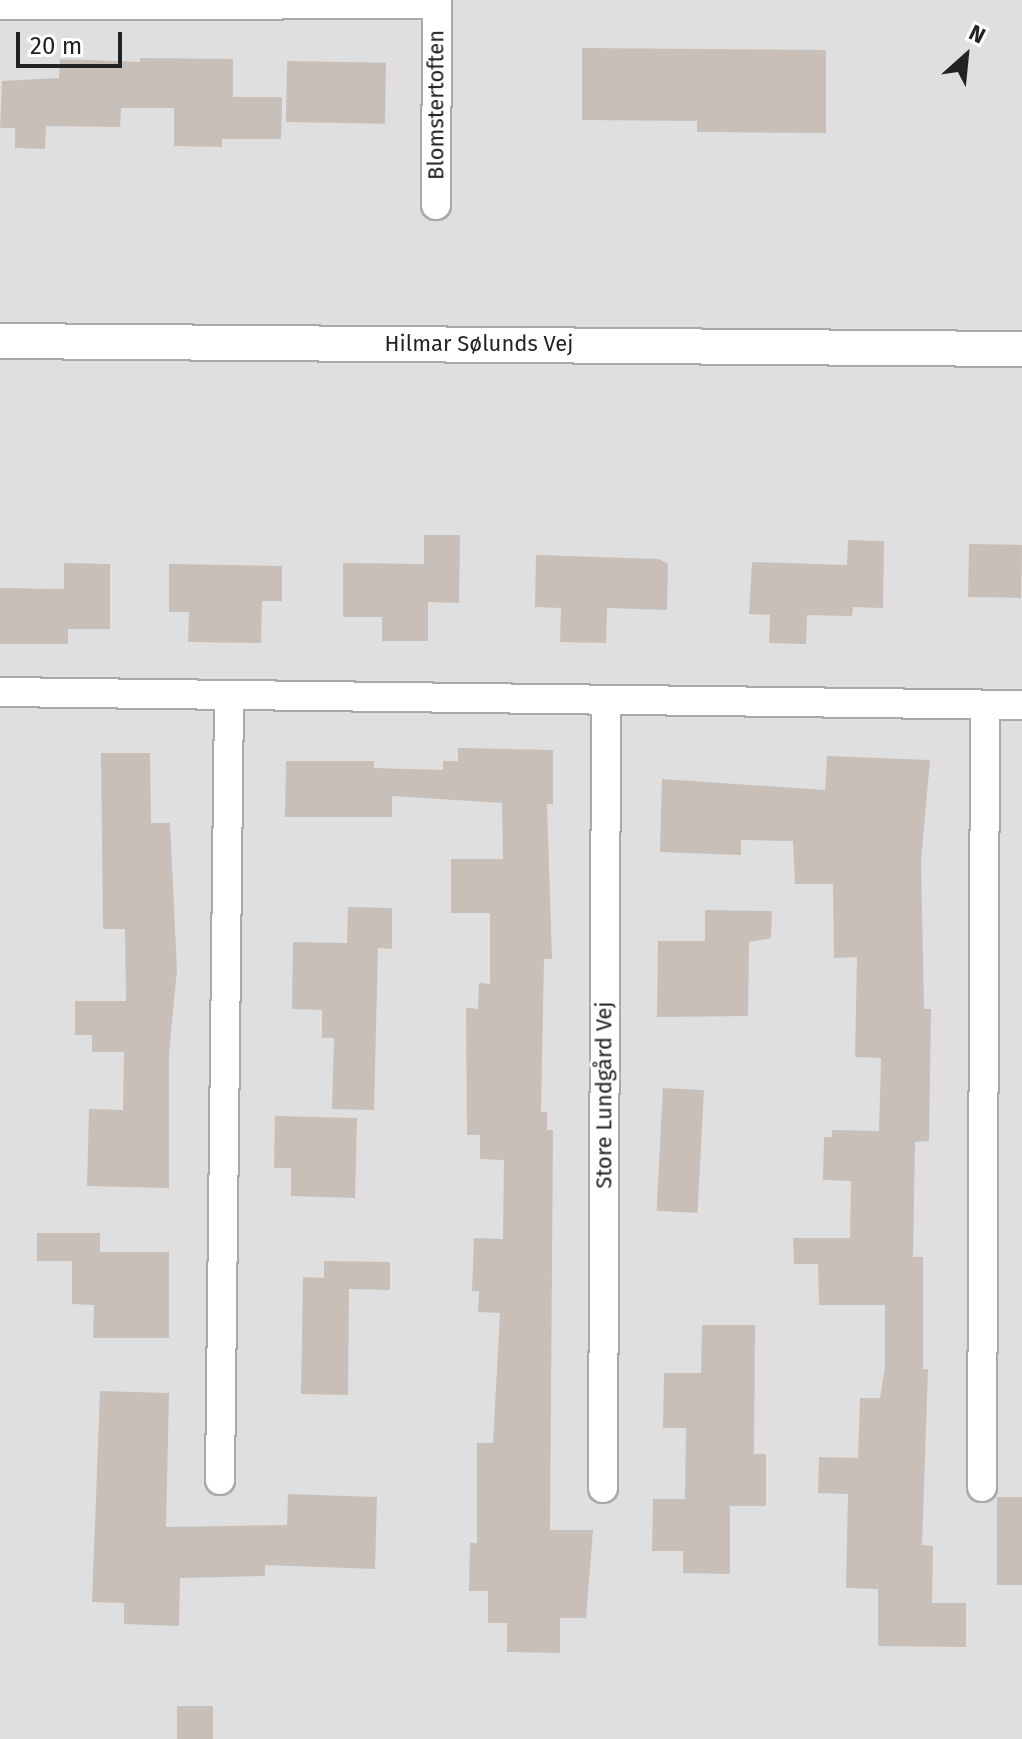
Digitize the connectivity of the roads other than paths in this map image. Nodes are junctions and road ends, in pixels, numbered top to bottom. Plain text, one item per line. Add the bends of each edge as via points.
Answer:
1 (437, 2) edge
2 (0, 5) edge
3 (436, 205) dead end
4 (0, 341) edge
5 (1022, 341) edge
6 (958, 346) junction
7 (1022, 349) edge
8 (0, 692) edge
9 (229, 695) junction
10 (606, 701) junction
11 (985, 705) junction
12 (1022, 705) edge
13 (220, 1480) dead end
14 (982, 1487) dead end
15 (603, 1488) dead end

1 - 2 street, Blomstertoften
1 - 3 street, Blomstertoften
4 - 6 street, Hilmar Sølunds Vej
5 - 6 street, Hilmar Sølunds Vej
6 - 7 street, Hilmar Sølunds Vej
8 - 9 street
9 - 10 street
9 - 13 street
10 - 11 street
10 - 15 street, Store Lundgård Vej
11 - 12 street
11 - 14 street

